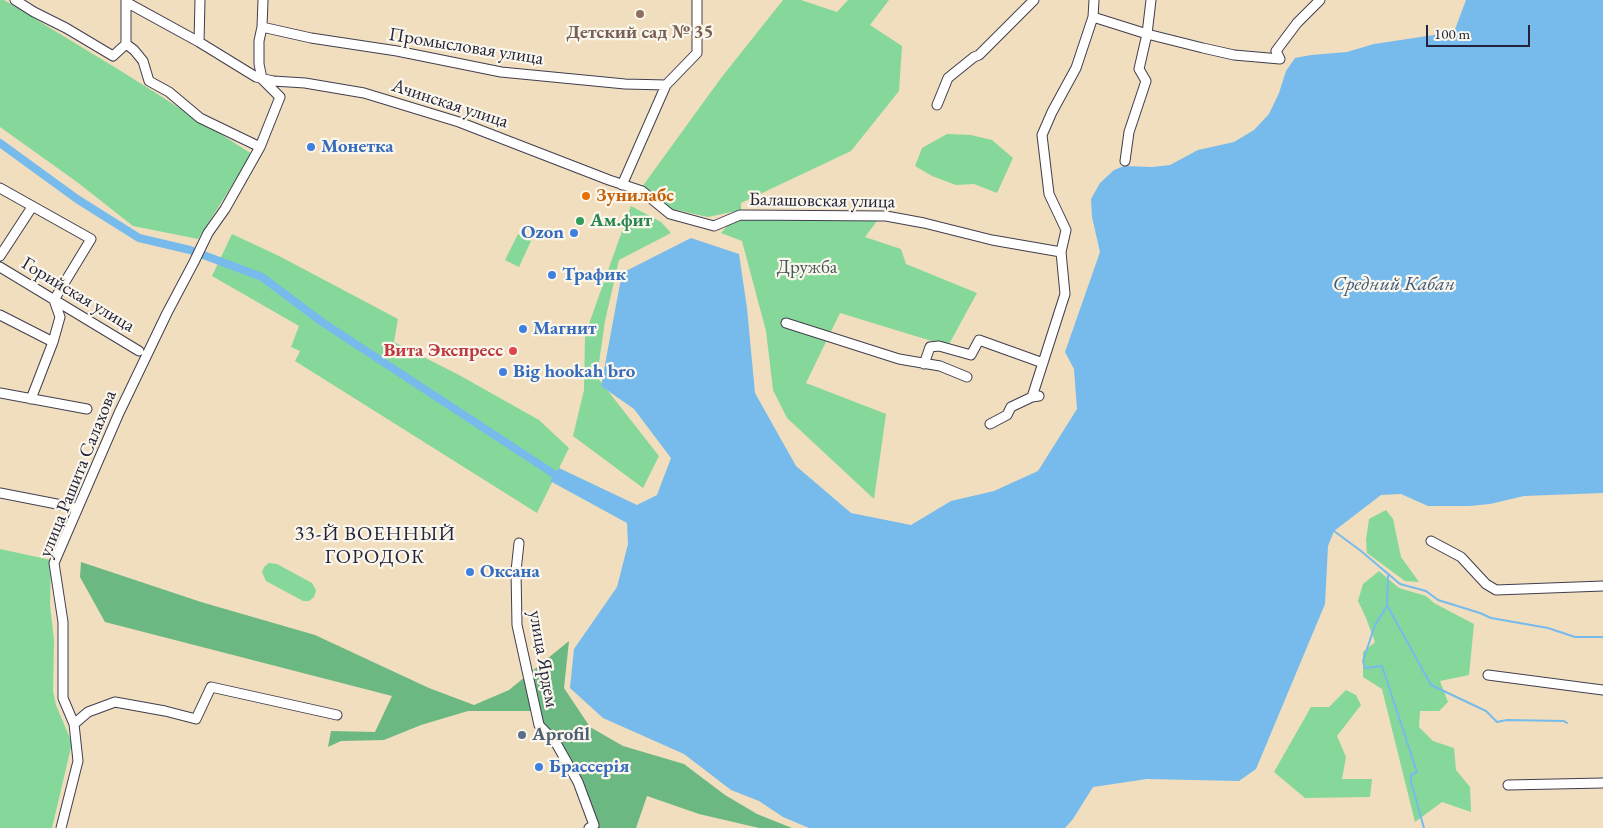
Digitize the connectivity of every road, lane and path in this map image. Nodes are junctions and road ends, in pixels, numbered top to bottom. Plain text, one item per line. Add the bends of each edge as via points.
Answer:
1 (15, 0) edge
2 (200, 0) edge
3 (263, 0) edge
4 (697, 0) edge
5 (1034, 0) edge
6 (1094, 0) edge
7 (1151, 0) edge
8 (1320, 0) edge
9 (126, 1) edge
10 (1093, 17) junction
11 (262, 27) junction
12 (1147, 34) junction
13 (199, 42) junction
14 (126, 44) junction
15 (262, 79) junction
16 (666, 85) junction
17 (937, 105) dead end
18 (260, 147) junction
19 (1125, 161) dead end
20 (622, 185) junction
21 (0, 188) edge
22 (32, 207) junction
23 (1061, 252) junction
24 (0, 256) edge
25 (0, 267) edge
26 (54, 300) junction
27 (0, 315) edge
28 (786, 323) dead end
29 (52, 342) junction
30 (138, 351) dead end
31 (1043, 363) junction
32 (924, 364) junction
33 (967, 377) dead end
34 (0, 393) edge
35 (31, 399) junction
36 (86, 409) dead end
37 (990, 424) dead end
38 (0, 493) edge
39 (72, 507) dead end
40 (1431, 541) dead end
41 (519, 543) dead end
42 (1603, 586) edge
43 (1488, 676) dead end
44 (1603, 690) edge
45 (337, 715) dead end
46 (74, 724) junction
47 (1603, 783) edge
48 (1508, 786) dead end
49 (592, 826) edge
50 (61, 828) edge

1 - 14 street via 113,56
2 - 13 street
3 - 11 street
4 - 16 street via 697,52
5 - 17 street via 979,55 948,78
6 - 10 street
7 - 12 street
8 - 12 street via 1276,51 1280,59 1234,55
9 - 13 street
9 - 14 street
10 - 12 street
10 - 23 street via 1076,68 1042,136 1049,194 1066,230
11 - 15 street via 259,49
11 - 16 street, Промысловая улица via 500,72
12 - 19 street via 1139,69 1146,81 1129,132
13 - 15 street
14 - 18 street via 143,61 149,81 169,92 200,118
15 - 18 street via 280,97
15 - 20 street, Ачинская улица via 368,94 459,122
16 - 20 street
18 - 46 street, улица Рашита Салахова via 208,233 167,313 119,413 54,563 63,622 63,698
20 - 23 street, Балашовская улица via 642,191 670,214 714,226 740,215 886,216
21 - 22 street
22 - 24 street
22 - 26 street via 91,239
23 - 31 street via 1066,294
25 - 26 street, Горийская улица
26 - 29 street via 60,317
26 - 30 street, Горийская улица
27 - 29 street
28 - 32 street
29 - 35 street
31 - 32 street via 979,340 972,354 930,347
31 - 37 street via 1035,396 1011,407 1007,414
32 - 33 street via 940,366
34 - 35 street
35 - 36 street
38 - 39 street
40 - 42 street via 1461,557 1496,590
41 - 49 street, улица Ярдем via 517,625 539,725 556,743 578,782
43 - 44 street
45 - 46 street via 211,687 196,720 115,702 88,712
46 - 50 street, улица Рашита Салахова via 78,761
47 - 48 street

